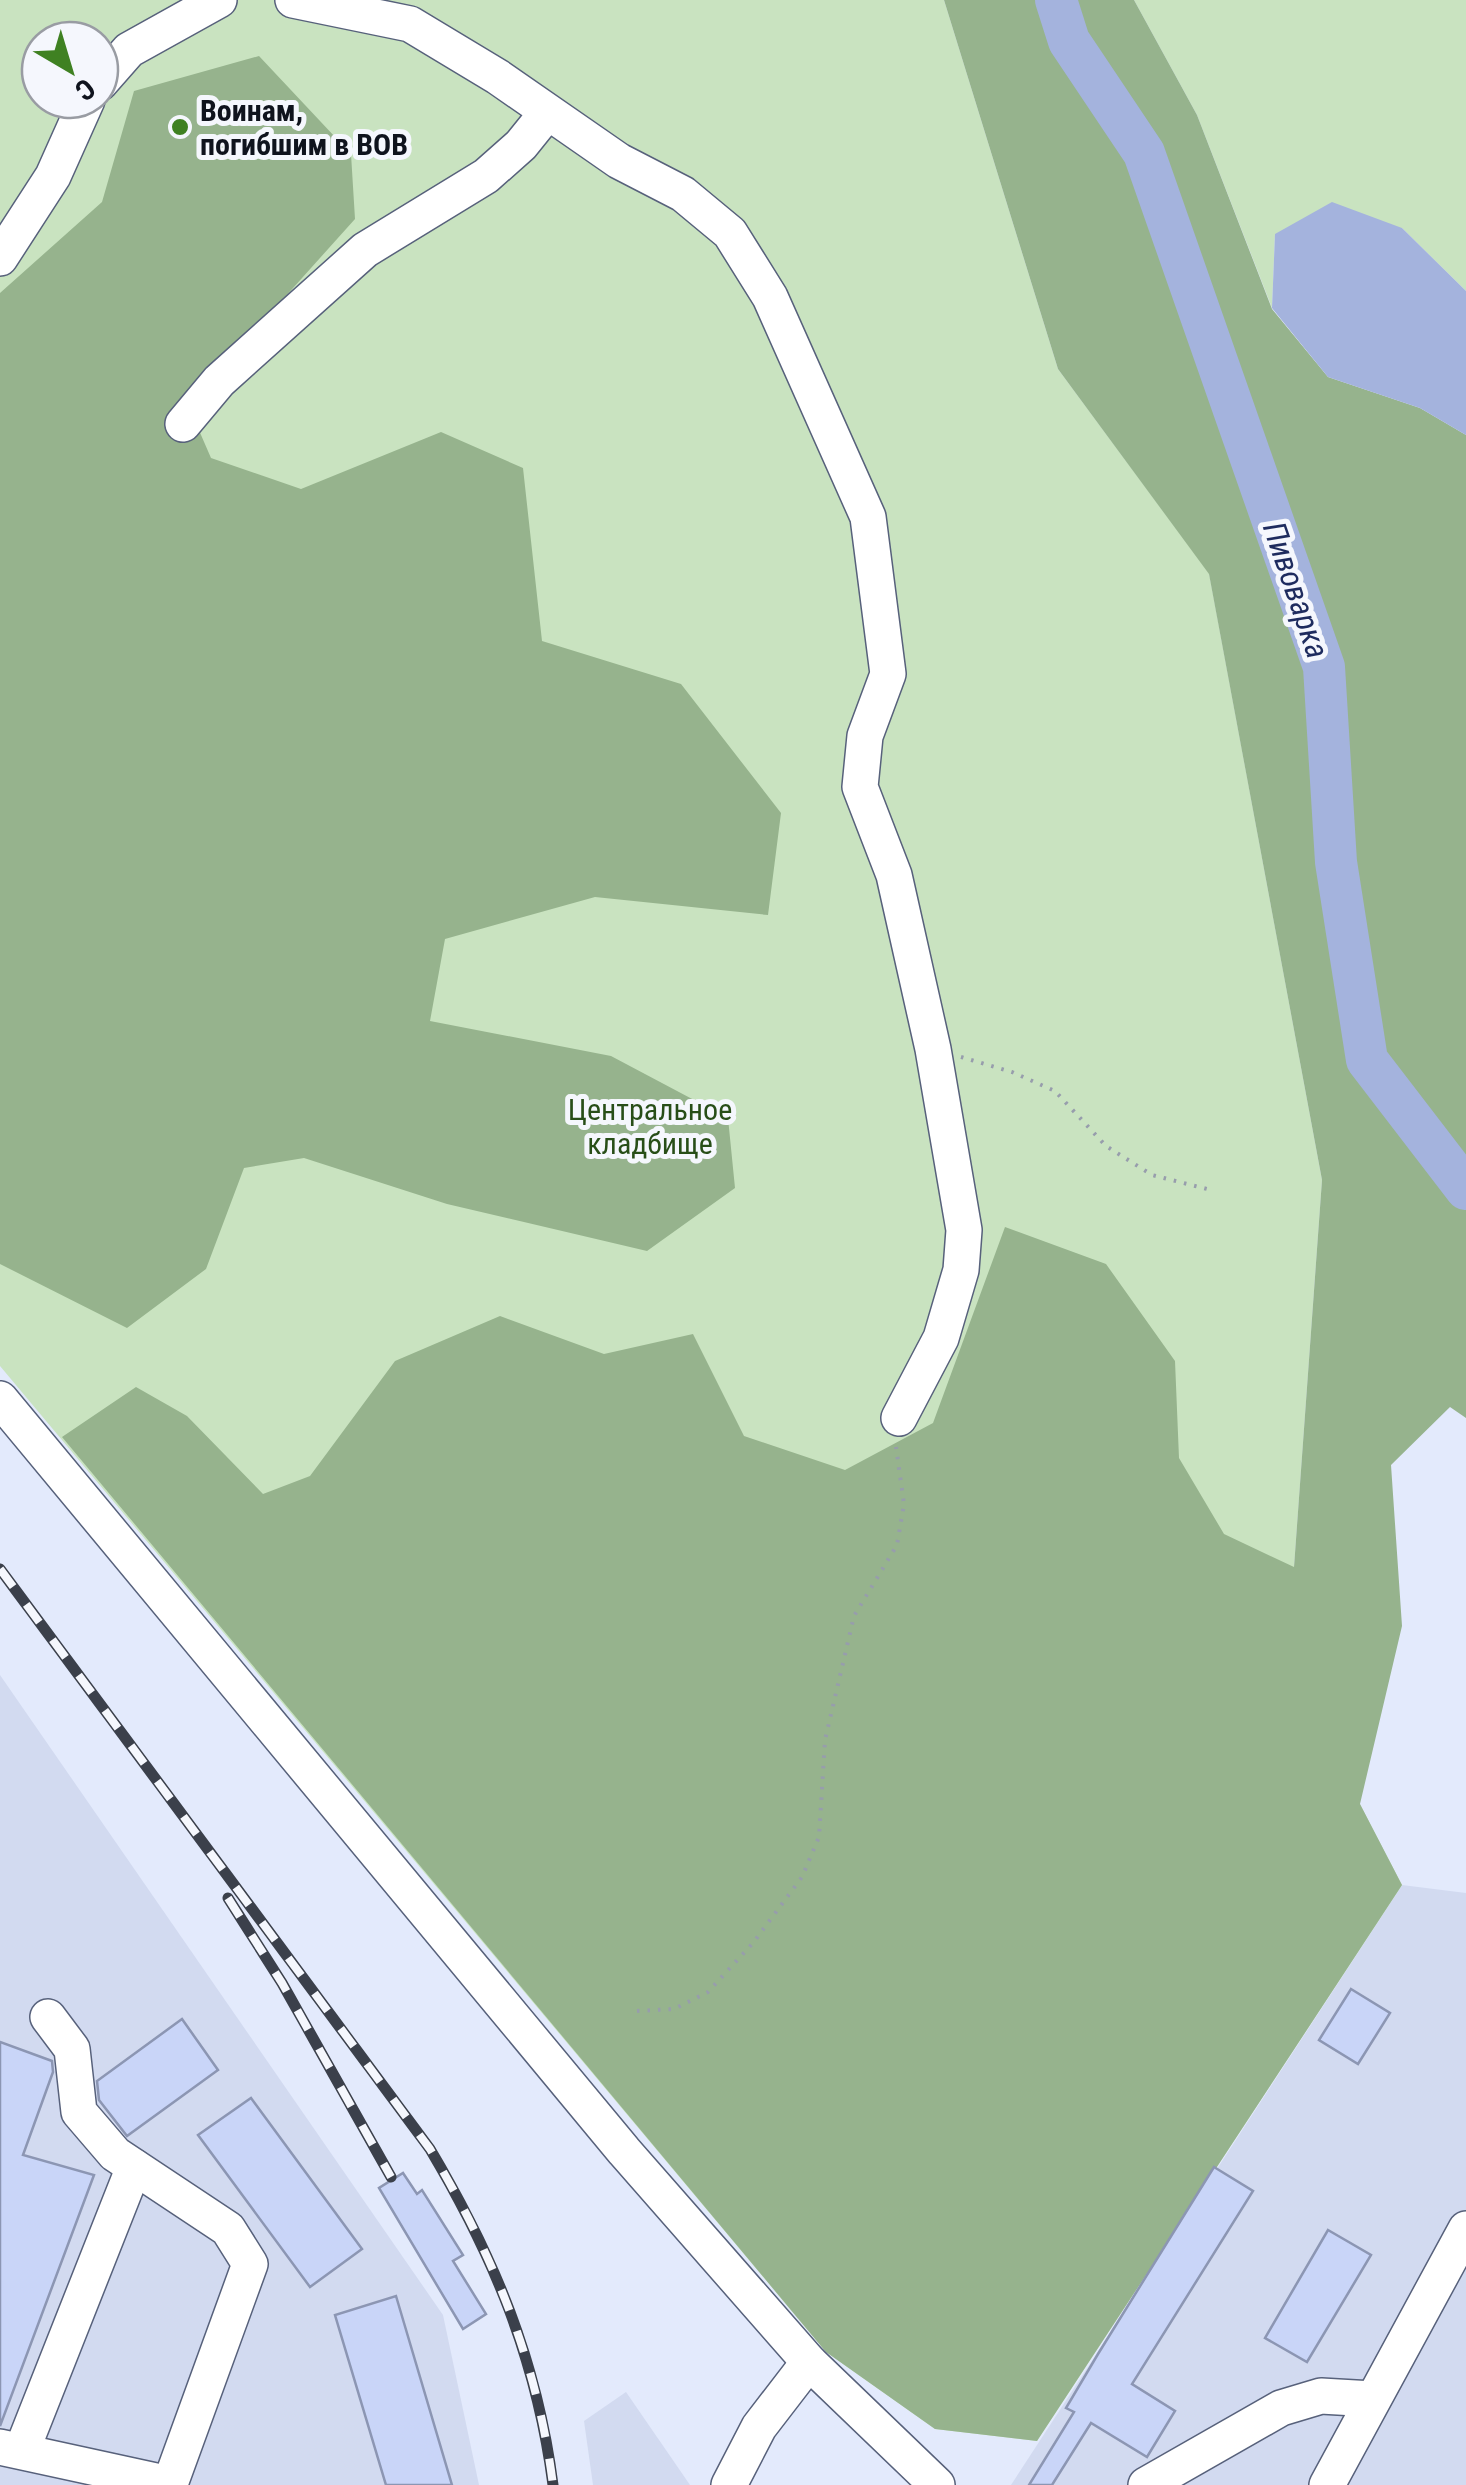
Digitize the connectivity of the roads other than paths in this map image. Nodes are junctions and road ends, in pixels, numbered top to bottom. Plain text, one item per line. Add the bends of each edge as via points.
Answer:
1 (219, 0) edge
2 (293, 0) edge
3 (120, 60) edge
4 (546, 114) junction
5 (78, 120) edge
6 (0, 258) edge
7 (182, 424) dead end
8 (0, 1398) edge
9 (899, 1418) road end
10 (48, 2018) dead end
11 (134, 2167) junction
12 (1466, 2229) edge
13 (810, 2362) junction
14 (1373, 2399) junction
15 (11, 2448) edge
16 (728, 2485) edge
17 (936, 2485) edge
18 (1146, 2485) edge
19 (1328, 2485) edge

1 - 3 street
2 - 4 street via 410,24
4 - 7 street via 486,176 365,250
4 - 9 street via 682,194 730,233 770,296 868,517 888,674 865,736 860,787 894,875 964,1230 961,1270 941,1338
5 - 6 street via 53,176
8 - 13 street via 624,2151
10 - 11 street via 72,2049 78,2112
11 - 15 street
11 - 15 street via 228,2229 250,2264 170,2484
12 - 14 street
13 - 16 street via 759,2427
13 - 17 street
14 - 18 street via 1321,2396 1281,2408
14 - 19 street

